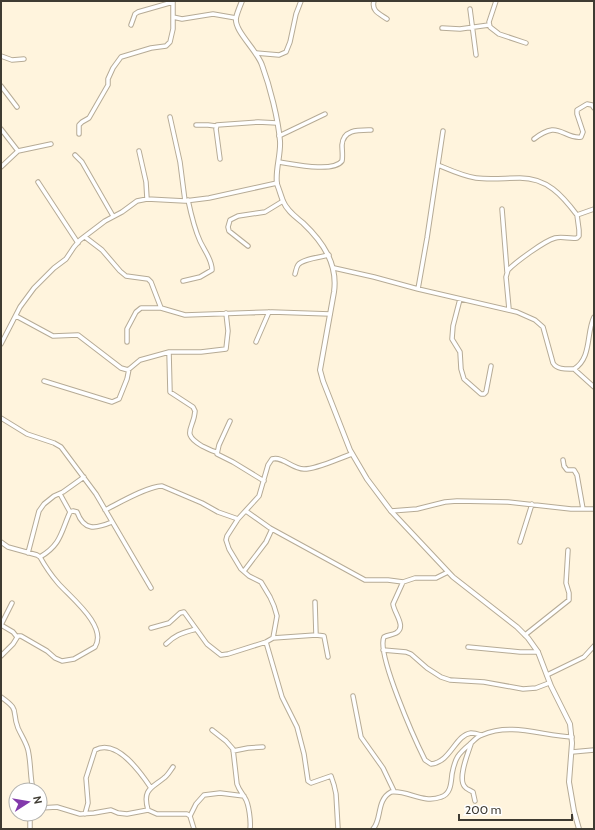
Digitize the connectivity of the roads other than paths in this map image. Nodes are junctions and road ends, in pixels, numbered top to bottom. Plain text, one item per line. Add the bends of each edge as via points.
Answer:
1 (242, 1) edge
2 (301, 1) edge
3 (374, 1) edge
4 (496, 1) edge
5 (173, 2) edge
6 (470, 9) dead end
7 (173, 18) junction
8 (236, 18) junction
9 (387, 19) dead end
10 (131, 25) dead end
11 (489, 25) junction
12 (442, 28) dead end
13 (474, 28) junction
14 (526, 43) dead end
15 (256, 53) junction
16 (476, 55) dead end
17 (1, 56) edge
18 (24, 59) dead end
19 (1, 86) edge
20 (17, 107) dead end
21 (594, 108) edge
22 (325, 114) dead end
23 (170, 117) dead end
24 (277, 121) junction
25 (196, 126) dead end
26 (216, 126) junction
27 (1, 129) edge
28 (370, 130) dead end
29 (443, 131) dead end
30 (79, 134) dead end
31 (279, 136) junction
32 (534, 139) dead end
33 (51, 144) dead end
34 (18, 151) junction
35 (139, 151) dead end
36 (75, 155) dead end
37 (220, 159) dead end
38 (279, 162) junction
39 (438, 165) junction
40 (1, 167) edge
41 (38, 182) dead end
42 (277, 183) junction
43 (147, 199) junction
44 (186, 200) junction
45 (283, 201) junction
46 (502, 209) dead end
47 (594, 209) edge
48 (577, 215) junction
49 (113, 216) junction
50 (85, 237) junction
51 (78, 243) junction
52 (248, 246) dead end
53 (329, 255) junction
54 (334, 268) junction
55 (507, 272) junction
56 (295, 274) dead end
57 (183, 281) dead end
58 (418, 289) junction
59 (460, 299) junction
60 (161, 308) junction
61 (509, 310) junction
62 (269, 312) junction
63 (226, 313) junction
64 (330, 314) junction
65 (16, 316) junction
66 (594, 316) edge
67 (127, 342) dead end
68 (256, 342) dead end
69 (1, 344) edge
70 (169, 352) junction
71 (491, 366) dead end
72 (574, 369) junction
73 (129, 370) junction
74 (44, 381) dead end
75 (594, 387) edge
76 (1, 418) edge
77 (230, 421) dead end
78 (216, 452) junction
79 (352, 454) junction
80 (564, 460) dead end
81 (84, 477) junction
82 (264, 481) junction
83 (60, 494) junction
84 (532, 504) junction
85 (583, 509) junction
86 (594, 509) edge
87 (105, 510) junction
88 (246, 511) junction
89 (70, 512) junction
90 (391, 512) junction
91 (238, 519) junction
92 (112, 522) junction
93 (272, 529) junction
94 (1, 542) edge
95 (520, 542) dead end
96 (568, 550) dead end
97 (28, 553) junction
98 (40, 557) junction
99 (244, 571) junction
100 (448, 572) junction
101 (404, 582) junction
102 (151, 588) dead end
103 (315, 602) dead end
104 (12, 603) dead end
105 (1, 625) edge
106 (151, 628) dead end
107 (196, 629) junction
108 (316, 635) junction
109 (525, 635) junction
110 (17, 637) junction
111 (273, 638) junction
112 (266, 642) junction
113 (166, 644) dead end
114 (594, 646) edge
115 (468, 647) dead end
116 (383, 650) junction
117 (591, 650) junction
118 (538, 652) junction
119 (594, 655) edge
120 (1, 656) edge
121 (328, 657) dead end
122 (546, 675) junction
123 (550, 682) junction
124 (353, 696) dead end
125 (1, 698) edge
126 (212, 730) dead end
127 (481, 735) junction
128 (572, 737) junction
129 (471, 743) junction
130 (262, 747) dead end
131 (594, 750) edge
132 (233, 751) junction
133 (572, 752) junction
134 (173, 767) dead end
135 (31, 782) edge
136 (151, 788) junction
137 (394, 791) junction
138 (244, 796) junction
139 (475, 801) dead end
140 (48, 808) edge
141 (148, 810) junction
142 (85, 814) junction
143 (190, 816) junction
144 (375, 828) edge
145 (194, 829) edge
146 (250, 829) edge
147 (338, 829) edge
148 (579, 829) edge

1 - 8 street
2 - 15 street via 286,52 279,56
3 - 9 street via 375,11
4 - 11 street
5 - 7 street
5 - 10 street via 138,12
6 - 13 street
7 - 8 street via 213,14
7 - 30 street via 172,38 168,44 121,57 116,62 108,85 89,118 80,123
8 - 15 street via 238,30
11 - 13 street
11 - 14 street via 499,34
12 - 13 street
13 - 16 street
15 - 24 street via 262,65
17 - 18 street via 14,60
19 - 20 street
21 - 32 street via 587,104 577,110 583,132 581,137 575,138 553,130
22 - 31 street
23 - 44 street
24 - 26 street
24 - 31 street
25 - 26 street
26 - 37 street
27 - 34 street
28 - 38 street via 355,130 346,135 342,144 342,161 339,165 317,167
29 - 39 street
31 - 38 street
33 - 34 street
34 - 40 street
35 - 43 street
36 - 49 street via 82,162
38 - 42 street
39 - 48 street via 476,178 538,180 558,192
39 - 58 street
41 - 51 street
42 - 44 street via 215,197
42 - 45 street
43 - 44 street
43 - 49 street via 137,201
44 - 57 street via 212,270 200,277
45 - 52 street via 265,212 238,216 230,220 229,231
45 - 53 street via 318,239
46 - 55 street
47 - 48 street
48 - 55 street via 580,230 577,238 550,240
49 - 50 street
50 - 51 street
50 - 60 street via 102,250 126,276 148,279
51 - 65 street via 66,259 34,288
53 - 54 street
53 - 56 street via 300,263
54 - 58 street
54 - 64 street via 335,284
55 - 61 street
58 - 59 street
59 - 61 street
59 - 71 street via 452,339 460,352 464,379 484,394
60 - 63 street via 185,315
60 - 67 street via 138,310 127,329
61 - 72 street via 540,323 554,365
62 - 63 street
62 - 64 street
62 - 68 street
63 - 70 street via 226,349
64 - 79 street via 320,370 322,381
65 - 69 street
65 - 73 street via 53,336 78,335 121,368
66 - 72 street via 589,330 587,350 580,364
70 - 73 street via 140,360
70 - 78 street via 170,392 195,411 190,437
72 - 75 street
73 - 74 street via 119,399 112,402
76 - 81 street via 27,434 61,447
77 - 78 street
78 - 82 street
79 - 82 street via 303,469 278,458 272,459
79 - 90 street
80 - 85 street via 566,469 574,470 577,475
81 - 83 street
81 - 87 street
82 - 88 street via 259,496
83 - 89 street
83 - 97 street via 40,509
84 - 85 street
84 - 90 street via 457,501
84 - 95 street
85 - 86 street
87 - 91 street via 162,486
87 - 92 street
88 - 91 street
88 - 93 street
89 - 92 street via 77,512 82,523 92,528
89 - 98 street via 58,542
90 - 100 street
91 - 99 street via 226,540
92 - 102 street
93 - 99 street via 266,542
93 - 101 street via 358,577 370,581
94 - 97 street
96 - 109 street via 566,583 569,600
97 - 98 street
98 - 110 street via 53,578 90,617 98,644 74,659 62,661 26,638
99 - 111 street via 265,587 274,606 277,616
100 - 101 street via 436,578 415,578
100 - 109 street
101 - 116 street via 394,604 400,629 384,636
103 - 108 street
104 - 105 street
105 - 110 street
106 - 107 street via 169,623 182,612
107 - 112 street via 207,644 221,655
107 - 113 street via 178,634
108 - 111 street
108 - 121 street via 324,636
109 - 118 street
110 - 120 street
111 - 112 street
112 - 147 street via 282,697 297,727 308,781 311,783 329,776 332,779 336,794
114 - 117 street
115 - 118 street
116 - 123 street via 411,654 427,668 450,680 484,682 523,689 536,688
116 - 127 street via 424,760 431,764 440,762 470,733
117 - 119 street
117 - 122 street via 584,657
118 - 122 street
122 - 123 street
123 - 128 street via 567,717
124 - 137 street via 361,737 381,765
125 - 135 street via 12,705 15,711 18,727 28,749
126 - 132 street via 226,741
127 - 128 street via 500,730 515,730
127 - 129 street
128 - 133 street
129 - 137 street via 456,758 445,796 427,799
129 - 139 street via 464,762 462,781 465,787 473,792
130 - 132 street
131 - 133 street
132 - 138 street via 237,784
133 - 148 street via 569,782
134 - 136 street
136 - 141 street via 148,793
136 - 142 street via 136,766 109,748 98,748 92,756 86,775 88,803
137 - 144 street via 385,797
138 - 143 street via 220,793 204,795
138 - 146 street
140 - 142 street via 57,807
141 - 142 street via 127,814 111,810
141 - 143 street via 157,814
143 - 145 street

